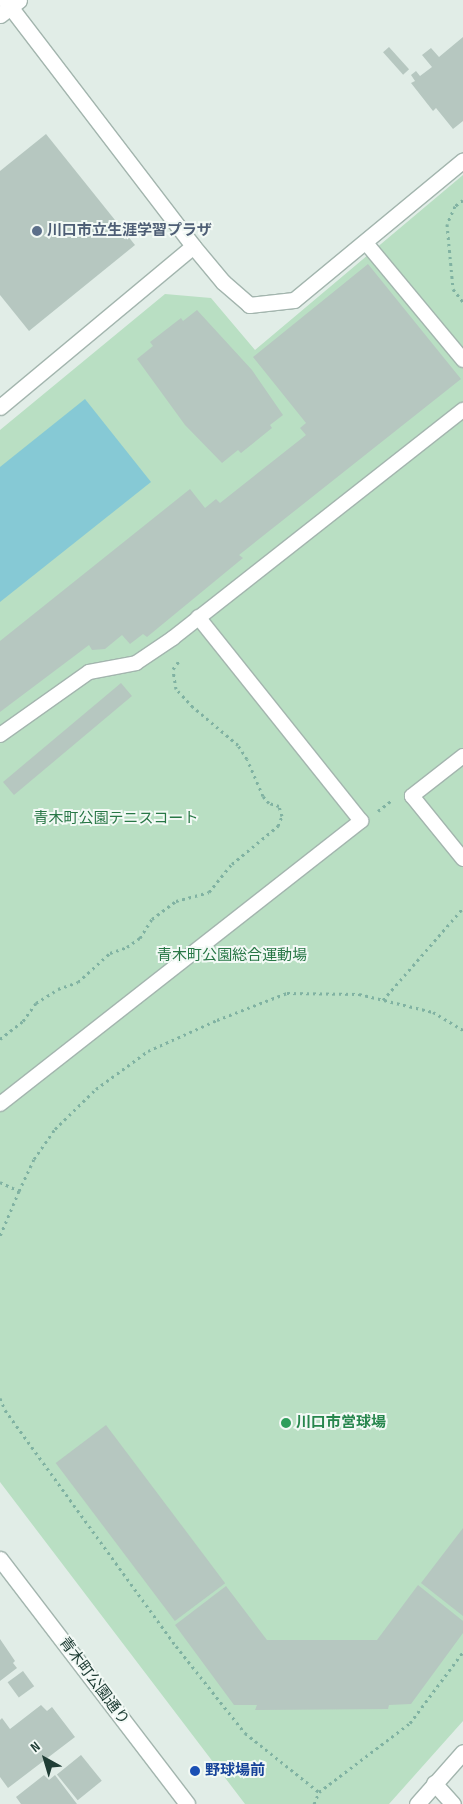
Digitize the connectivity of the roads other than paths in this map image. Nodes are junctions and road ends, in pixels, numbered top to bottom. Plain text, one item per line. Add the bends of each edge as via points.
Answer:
1 (8, 5) edge
2 (463, 160) edge
3 (366, 243) junction
4 (193, 246) junction
5 (463, 360) edge
6 (0, 407) edge
7 (463, 410) edge
8 (198, 617) junction
9 (0, 735) edge
10 (463, 756) edge
11 (463, 859) edge
12 (0, 1104) edge
13 (0, 1558) edge
14 (463, 1752) edge
15 (434, 1784) junction
16 (187, 1804) edge
17 (417, 1804) edge
18 (453, 1804) edge

1 - 4 street
2 - 3 street
3 - 4 street via 294,300 249,305 223,282
3 - 5 lane
4 - 6 street
7 - 8 lane
8 - 9 lane via 136,663 89,672
8 - 12 lane via 360,821
10 - 11 lane via 412,796
13 - 16 street, 青木町公園通り
14 - 15 street
15 - 17 street
15 - 18 street

